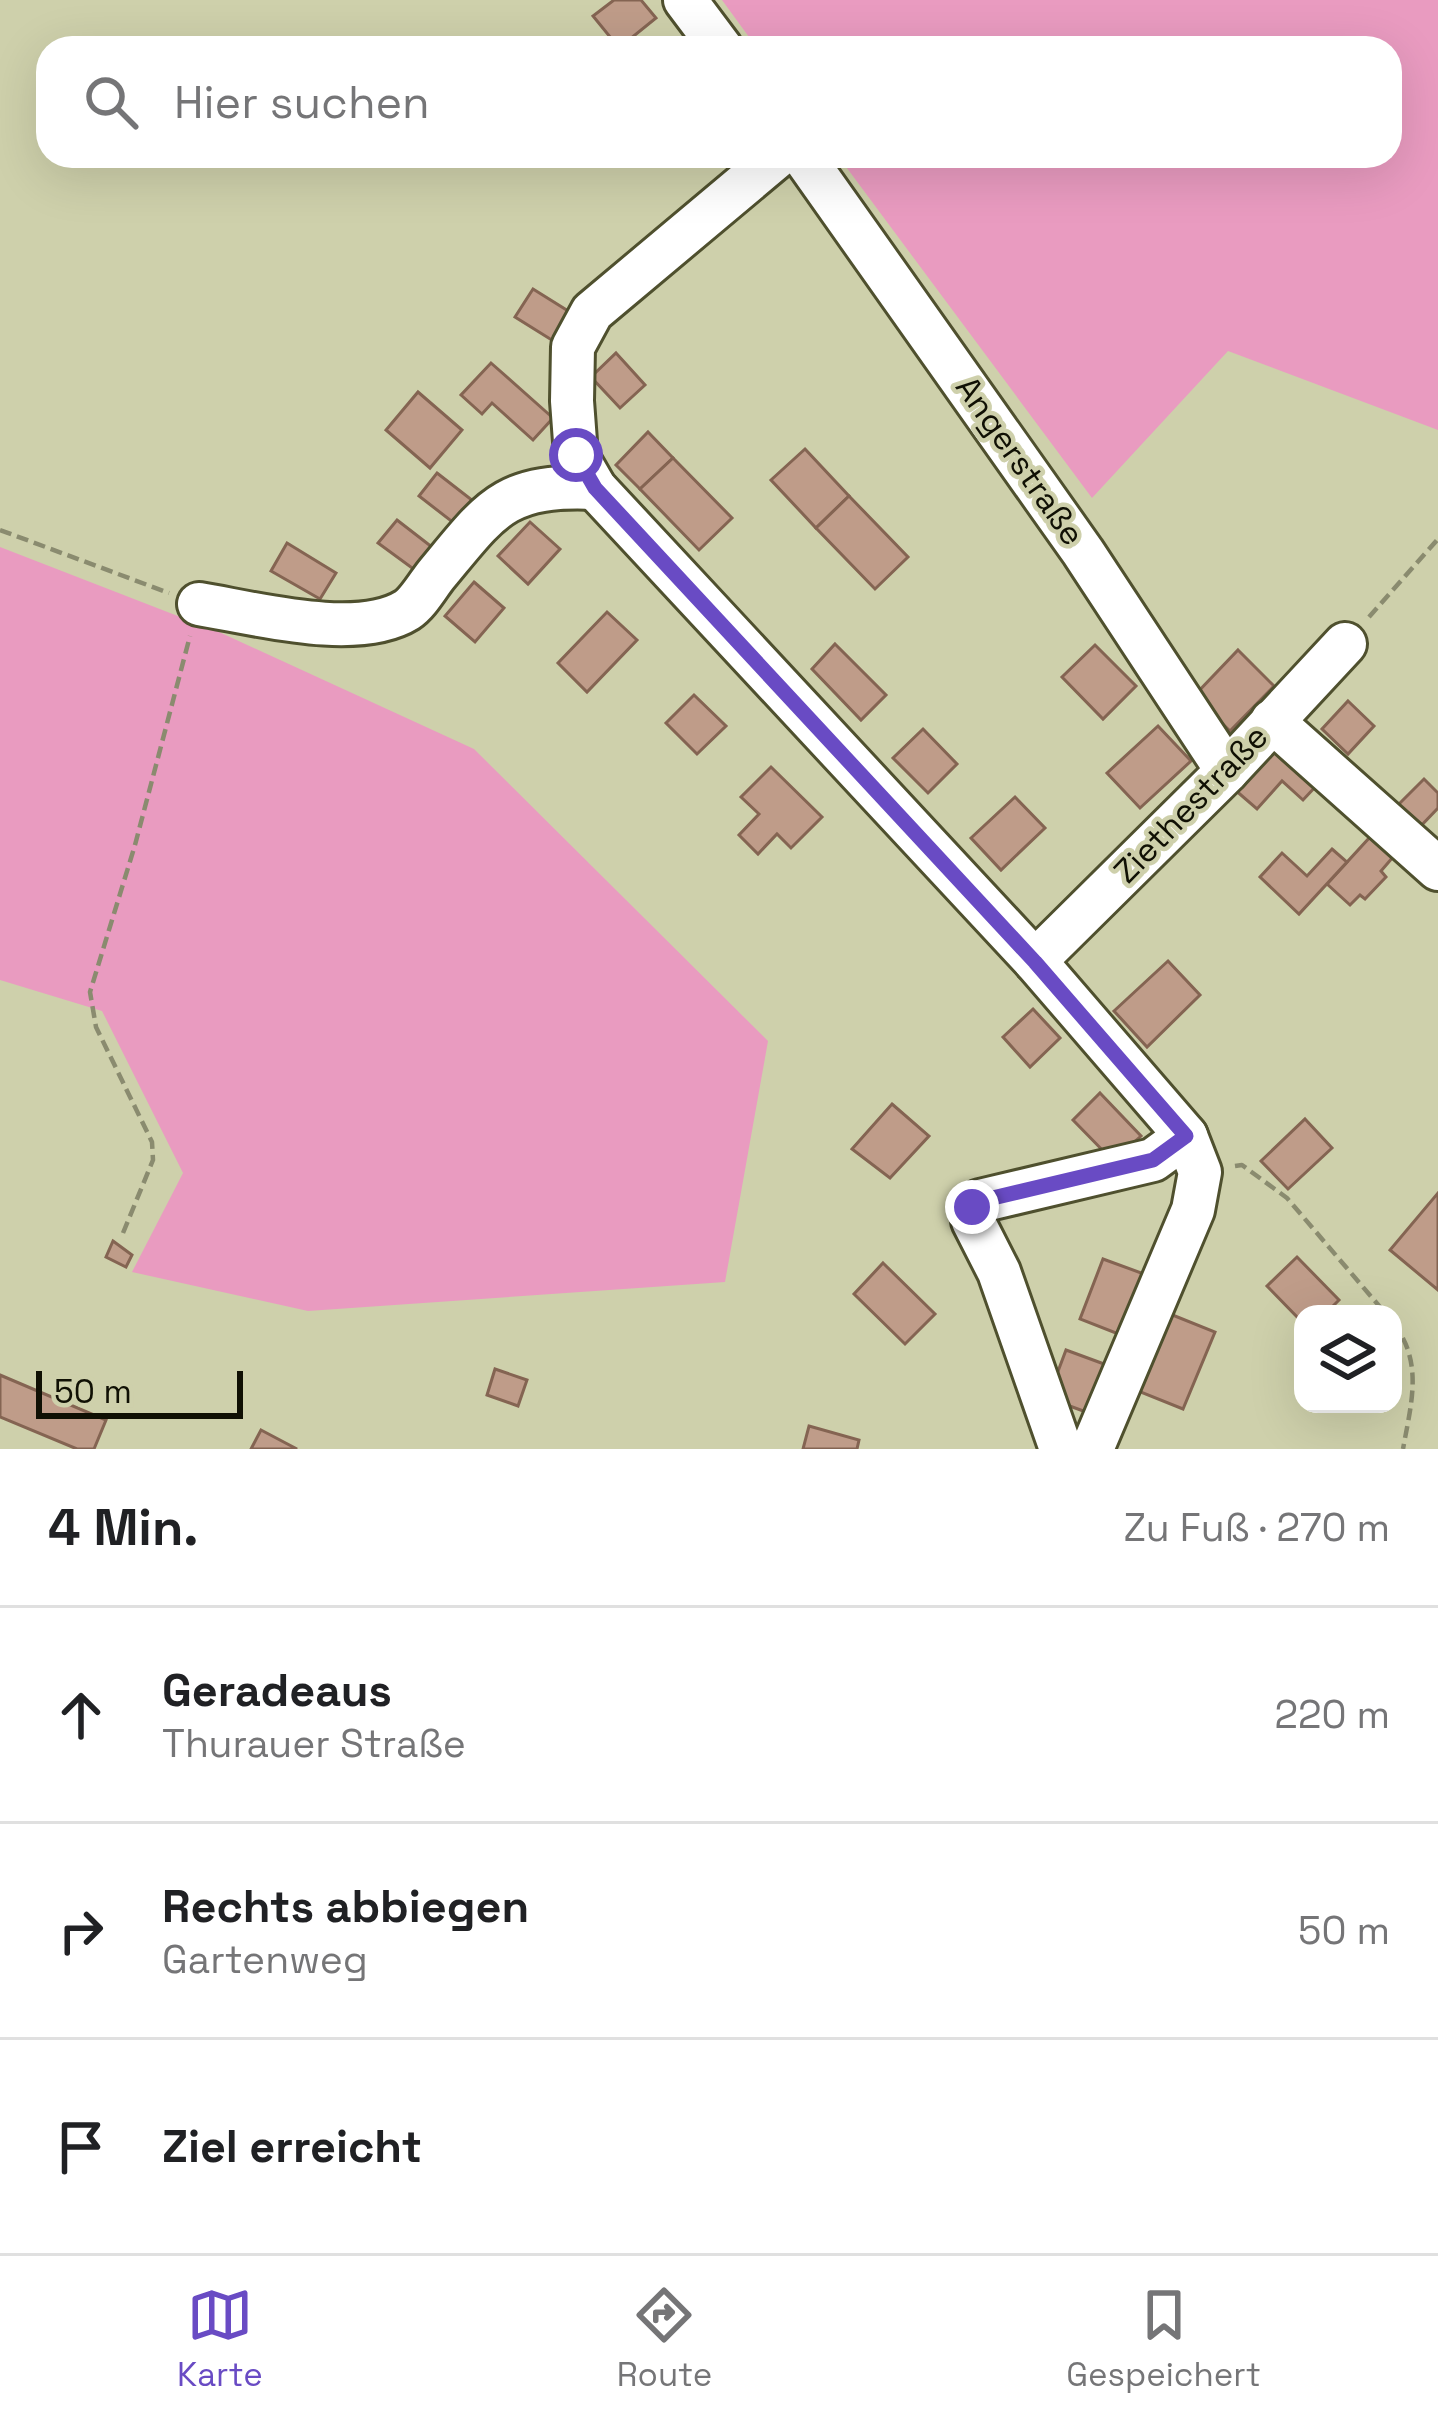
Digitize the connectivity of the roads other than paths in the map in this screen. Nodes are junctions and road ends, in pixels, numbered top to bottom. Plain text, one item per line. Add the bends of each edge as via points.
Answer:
1 (685, 0) edge
2 (712, 36) edge
3 (764, 168) edge
4 (811, 168) edge
5 (595, 488) junction
6 (199, 604) road end
7 (1345, 644) road end
8 (1272, 721) junction
9 (1227, 771) junction
10 (1438, 869) edge
11 (1035, 962) junction
12 (1193, 1154) junction
13 (1089, 1448) edge

1 - 2 street
3 - 5 street via 592,311 573,347 576,455
4 - 9 street, Angerstraße
5 - 6 street via 553,486 512,496 408,610 359,626
5 - 11 street
7 - 8 street, Ziethestraße
8 - 9 street, Ziethestraße
8 - 10 street
9 - 11 street, Ziethestraße
11 - 12 street
12 - 13 street via 1193,1210
12 - 13 street via 972,1207

